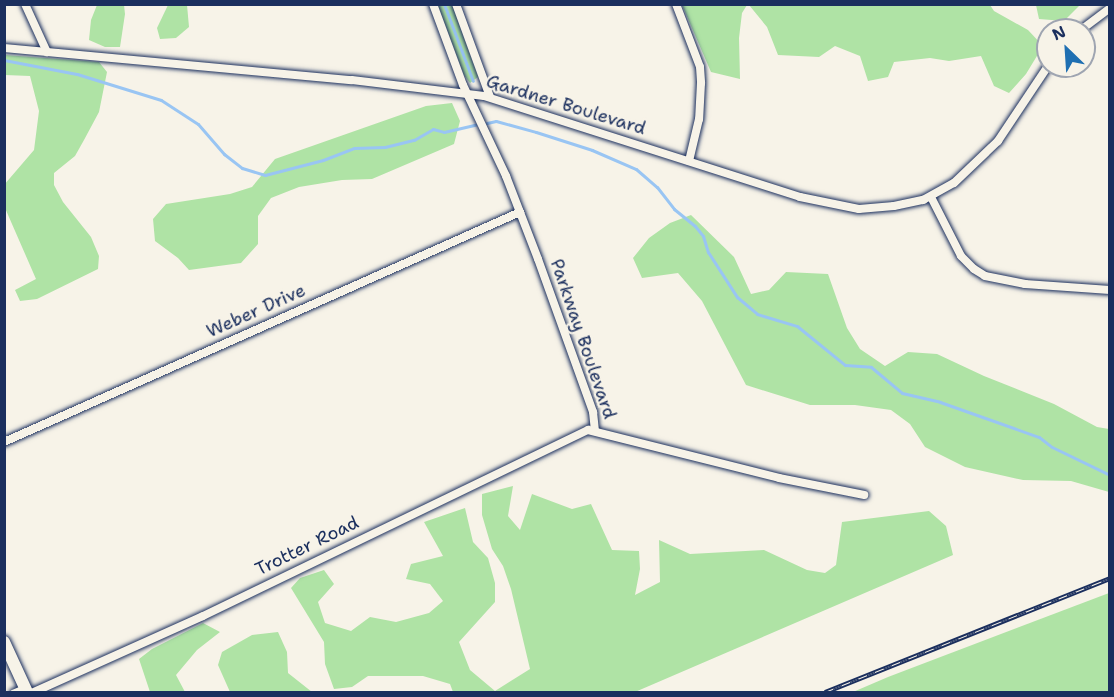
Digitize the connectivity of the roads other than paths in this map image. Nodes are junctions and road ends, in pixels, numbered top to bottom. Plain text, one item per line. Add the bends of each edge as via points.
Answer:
1 (25, 4) edge
2 (433, 4) edge
3 (456, 4) edge
4 (676, 4) edge
5 (1110, 8) edge
6 (1096, 19) edge
7 (4, 48) edge
8 (47, 52) junction
9 (1040, 78) edge
10 (467, 93) junction
11 (490, 97) junction
12 (689, 161) junction
13 (931, 197) junction
14 (520, 212) junction
15 (1110, 290) edge
16 (595, 430) junction
17 (4, 441) edge
18 (864, 495) dead end
19 (4, 642) edge
20 (28, 691) edge
21 (12, 693) edge

1 - 8 street
2 - 10 street, Parkway Boulevard
3 - 11 street
4 - 12 street via 700,67 699,118
5 - 6 street
7 - 8 street, Gardner Boulevard
8 - 10 street, Gardner Boulevard
9 - 13 street, Gardner Boulevard via 987,154
10 - 11 street, Gardner Boulevard
10 - 14 street, Parkway Boulevard
11 - 12 street, Gardner Boulevard
12 - 13 street, Gardner Boulevard via 840,207 881,208
13 - 15 street via 961,256 985,276 1025,284
14 - 16 street, Parkway Boulevard via 593,412
14 - 17 street, Weber Drive
16 - 18 street, Parkway Boulevard via 779,478
16 - 20 street, Trotter Road via 584,431 203,616
19 - 20 main road
20 - 21 lane

